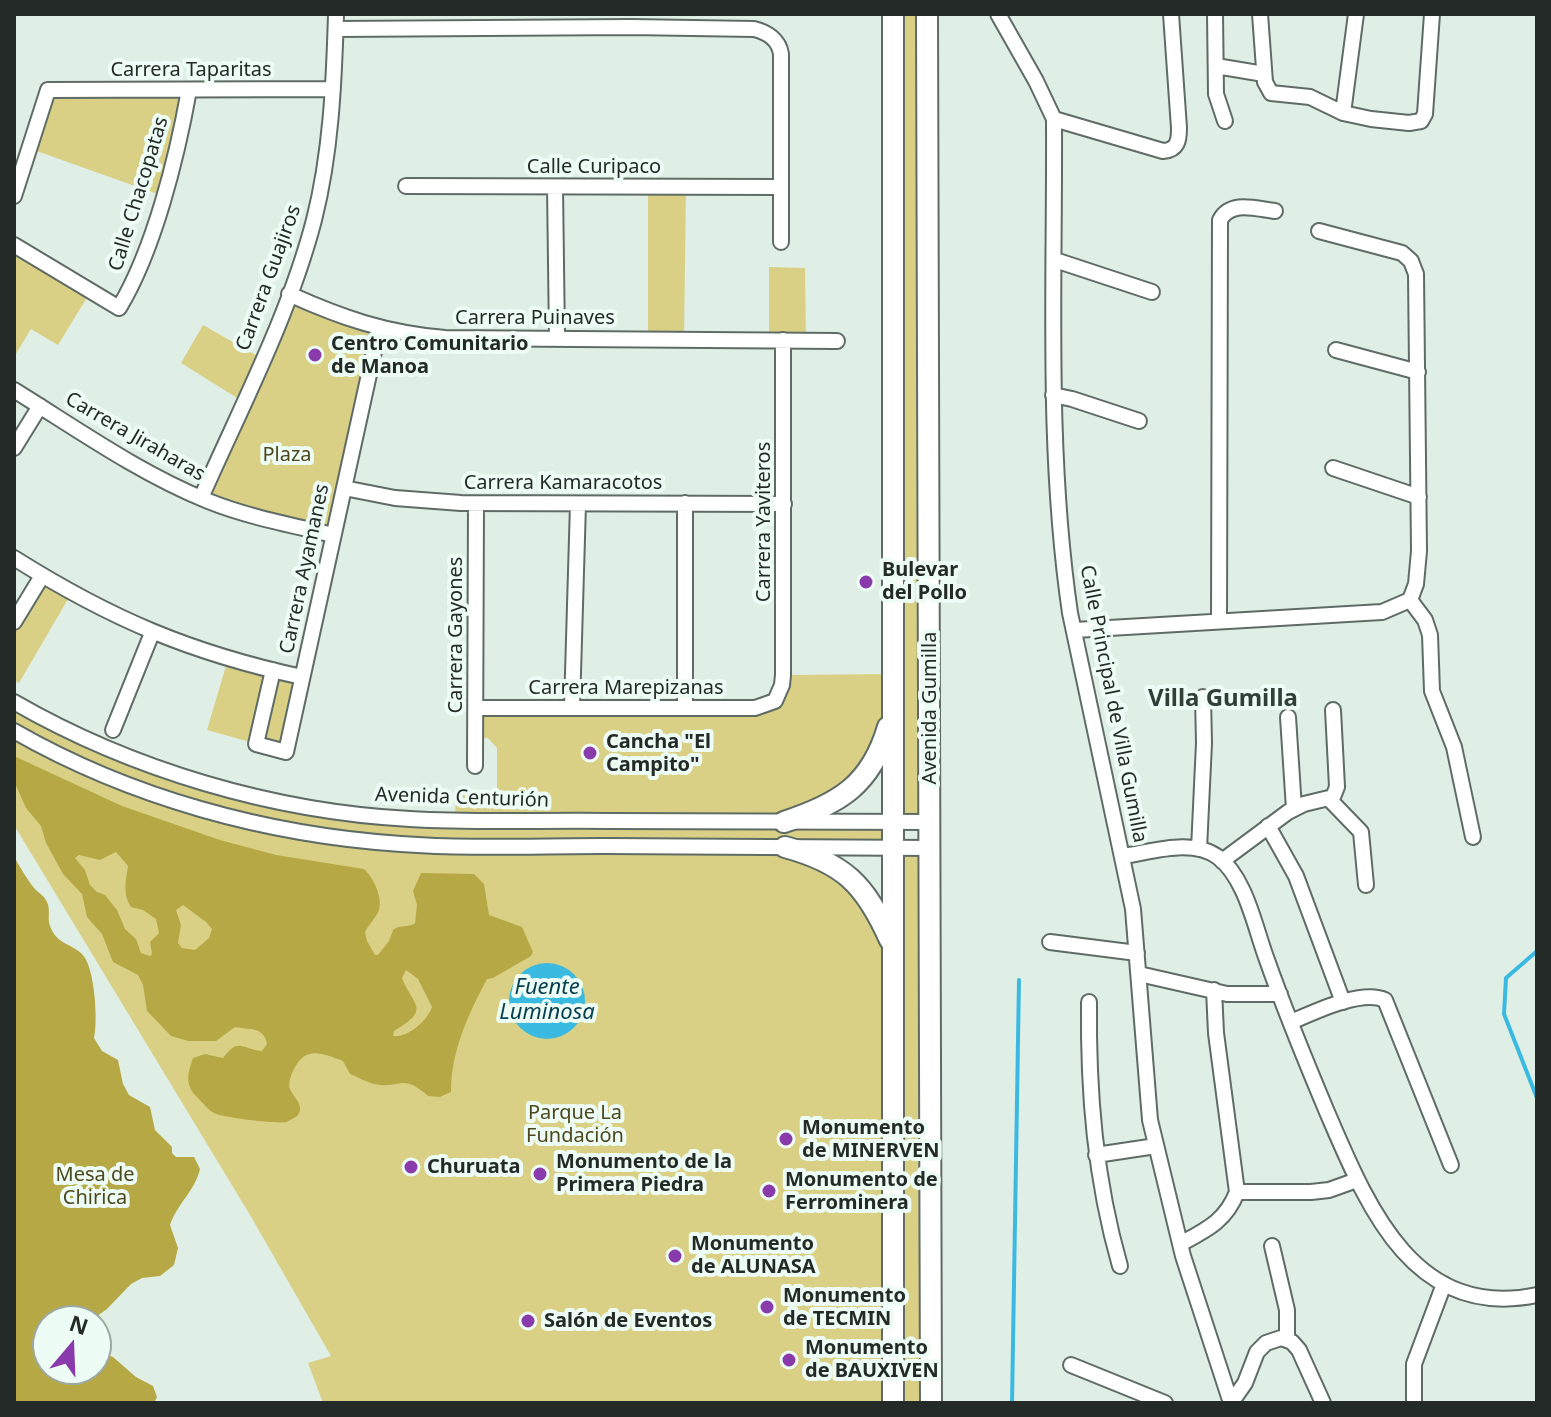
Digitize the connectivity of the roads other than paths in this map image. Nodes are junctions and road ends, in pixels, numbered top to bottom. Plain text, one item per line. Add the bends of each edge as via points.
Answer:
1 (893, 14) edge
2 (927, 14) edge
3 (998, 14) edge
4 (1171, 14) edge
5 (1215, 14) edge
6 (1260, 14) edge
7 (1356, 14) edge
8 (1432, 14) edge
9 (336, 21) edge
10 (1216, 66) junction
11 (1264, 74) junction
12 (333, 89) junction
13 (189, 90) junction
14 (1343, 113) junction
15 (1054, 119) junction
16 (1225, 121) dead end
17 (406, 186) dead end
18 (555, 187) junction
19 (781, 187) junction
20 (14, 196) edge
21 (1275, 211) dead end
22 (1319, 231) dead end
23 (781, 242) dead end
24 (14, 245) edge
25 (1055, 260) junction
26 (1152, 292) dead end
27 (289, 294) junction
28 (379, 329) junction
29 (557, 339) junction
30 (783, 340) junction
31 (837, 341) dead end
32 (1336, 350) dead end
33 (1418, 372) junction
34 (14, 390) edge
35 (1053, 395) junction
36 (40, 406) junction
37 (1139, 421) dead end
38 (14, 448) edge
39 (1333, 468) dead end
40 (344, 488) junction
41 (1419, 497) junction
42 (201, 498) junction
43 (685, 503) junction
44 (476, 504) junction
45 (578, 504) junction
46 (784, 504) junction
47 (333, 535) junction
48 (14, 558) edge
49 (42, 576) junction
50 (1410, 600) junction
51 (1219, 621) junction
52 (14, 622) edge
53 (1075, 630) junction
54 (152, 633) junction
55 (273, 670) junction
56 (302, 677) junction
57 (1203, 697) dead end
58 (775, 701) joint
59 (14, 702) edge
60 (572, 707) junction
61 (476, 708) junction
62 (685, 708) junction
63 (1333, 710) dead end
64 (893, 711) junction
65 (1288, 717) dead end
66 (113, 730) dead end
67 (14, 731) edge
68 (475, 766) dead end
69 (1330, 800) junction
70 (1294, 809) junction
71 (784, 822) junction
72 (893, 822) junction
73 (930, 822) junction
74 (1268, 826) junction
75 (1473, 837) dead end
76 (785, 847) junction
77 (893, 848) junction
78 (930, 848) junction
79 (1199, 849) junction
80 (1123, 856) junction
81 (1222, 861) junction
82 (1366, 885) dead end
83 (1050, 942) dead end
84 (893, 947) junction
85 (1137, 953) junction
86 (1139, 974) junction
87 (1214, 990) junction
88 (1280, 994) junction
89 (1089, 1002) dead end
90 (1343, 1002) junction
91 (1291, 1022) junction
92 (1156, 1146) junction
93 (1096, 1155) junction
94 (1451, 1165) dead end
95 (1357, 1180) junction
96 (1237, 1192) junction
97 (1180, 1244) junction
98 (1272, 1246) dead end
99 (1120, 1266) dead end
100 (1444, 1284) junction
101 (1537, 1295) edge
102 (1287, 1339) junction
103 (1071, 1365) dead end
104 (893, 1403) edge
105 (931, 1403) edge
106 (1165, 1403) edge
107 (1231, 1403) edge
108 (1323, 1403) edge
109 (1414, 1403) edge

1 - 64 main road, Avenida Gumilla
2 - 73 main road, Avenida Gumilla
3 - 15 street, Calle Principal de Villa Gumilla
4 - 15 street via 1179,128 1174,147 1163,151
5 - 10 street
6 - 11 street
7 - 14 street
8 - 14 street via 1429,88 1421,121
9 - 12 street, Carrera Guajiros
9 - 19 street via 761,30 781,54
10 - 11 street
10 - 16 street via 1216,94
11 - 14 street via 1271,93 1310,97
12 - 13 street, Carrera Taparitas
12 - 27 street, Carrera Guajiros via 318,200
13 - 20 street, Carrera Taparitas via 48,90
13 - 24 street, Calle Chacopatas via 161,204 119,308
15 - 25 street, Calle Principal de Villa Gumilla
17 - 18 street, Calle Curipaco
18 - 19 street, Calle Curipaco
18 - 29 street
19 - 23 street
21 - 51 street via 1234,207 1220,220
22 - 33 street via 1402,253 1411,261 1416,274
25 - 26 street
25 - 35 street, Calle Principal de Villa Gumilla
27 - 28 street, Carrera Puinaves
27 - 42 street, Carrera Guajiros
28 - 29 street, Carrera Puinaves via 445,338
28 - 40 street, Carrera Ayamanes
29 - 30 street, Carrera Puinaves
30 - 31 street, Carrera Puinaves
30 - 46 street, Carrera Yaviteros
32 - 33 street
33 - 41 street
34 - 36 street, Carrera Jiraharas
35 - 37 street
35 - 53 street, Calle Principal de Villa Gumilla via 1065,577
36 - 38 street
36 - 42 street, Carrera Jiraharas
39 - 41 street
40 - 44 street, Carrera Kamaracotos
40 - 47 street, Carrera Ayamanes
41 - 50 street via 1418,573
42 - 47 street, Carrera Jiraharas
43 - 45 street, Carrera Kamaracotos
43 - 46 street, Carrera Kamaracotos
43 - 62 street
44 - 45 street, Carrera Kamaracotos
44 - 61 street, Carrera Gayones
45 - 60 street
46 - 58 street, Carrera Yaviteros via 783,675
47 - 56 street, Carrera Ayamanes
48 - 49 street
49 - 52 street
49 - 54 street
50 - 51 street via 1382,612
50 - 75 street via 1430,635 1432,691 1454,747
51 - 53 street
53 - 80 street, Calle Principal de Villa Gumilla
54 - 55 street
54 - 66 street
55 - 56 street
55 - 56 street, Carrera Ayamanes via 256,744 286,752
57 - 79 street
58 - 62 street, Carrera Marepizanas via 755,708
59 - 71 street, Avenida Centurión via 98,744 175,773 328,810 423,820
60 - 61 street, Carrera Marepizanas
60 - 62 street, Carrera Marepizanas
61 - 68 street, Carrera Gayones
63 - 69 street via 1337,787
64 - 71 main road via 875,759 854,789 820,810
64 - 72 main road, Avenida Gumilla
65 - 70 street
67 - 76 street via 84,766 183,803 298,832 471,847
69 - 70 street
69 - 82 street via 1361,832
70 - 74 street
71 - 72 street, Avenida Centurión
72 - 73 street, Avenida Centurión
72 - 77 main road, Avenida Gumilla
73 - 78 main road, Avenida Gumilla
74 - 81 street
74 - 90 street via 1296,876
76 - 77 street
76 - 84 main road via 821,859 855,880
77 - 78 street
77 - 84 main road, Avenida Gumilla
78 - 105 main road, Avenida Gumilla
79 - 80 street
79 - 81 street
80 - 85 street, Calle Principal de Villa Gumilla
81 - 88 street via 1242,893
83 - 85 street
84 - 104 main road, Avenida Gumilla
85 - 86 street, Calle Principal de Villa Gumilla
86 - 87 street
86 - 92 street, Calle Principal de Villa Gumilla
87 - 88 street
87 - 96 street
88 - 91 street
89 - 93 street
90 - 91 street
90 - 94 street via 1379,997 1387,1002
91 - 95 street
92 - 93 street
92 - 97 street, Calle Principal de Villa Gumilla
93 - 99 street
95 - 96 street via 1311,1192
95 - 100 street via 1392,1241
96 - 97 street via 1218,1223
97 - 107 street, Calle Principal de Villa Gumilla
98 - 102 street via 1287,1310
100 - 101 street via 1492,1299
100 - 109 street via 1414,1364
102 - 107 street via 1261,1347
102 - 108 street via 1299,1350
103 - 106 street

